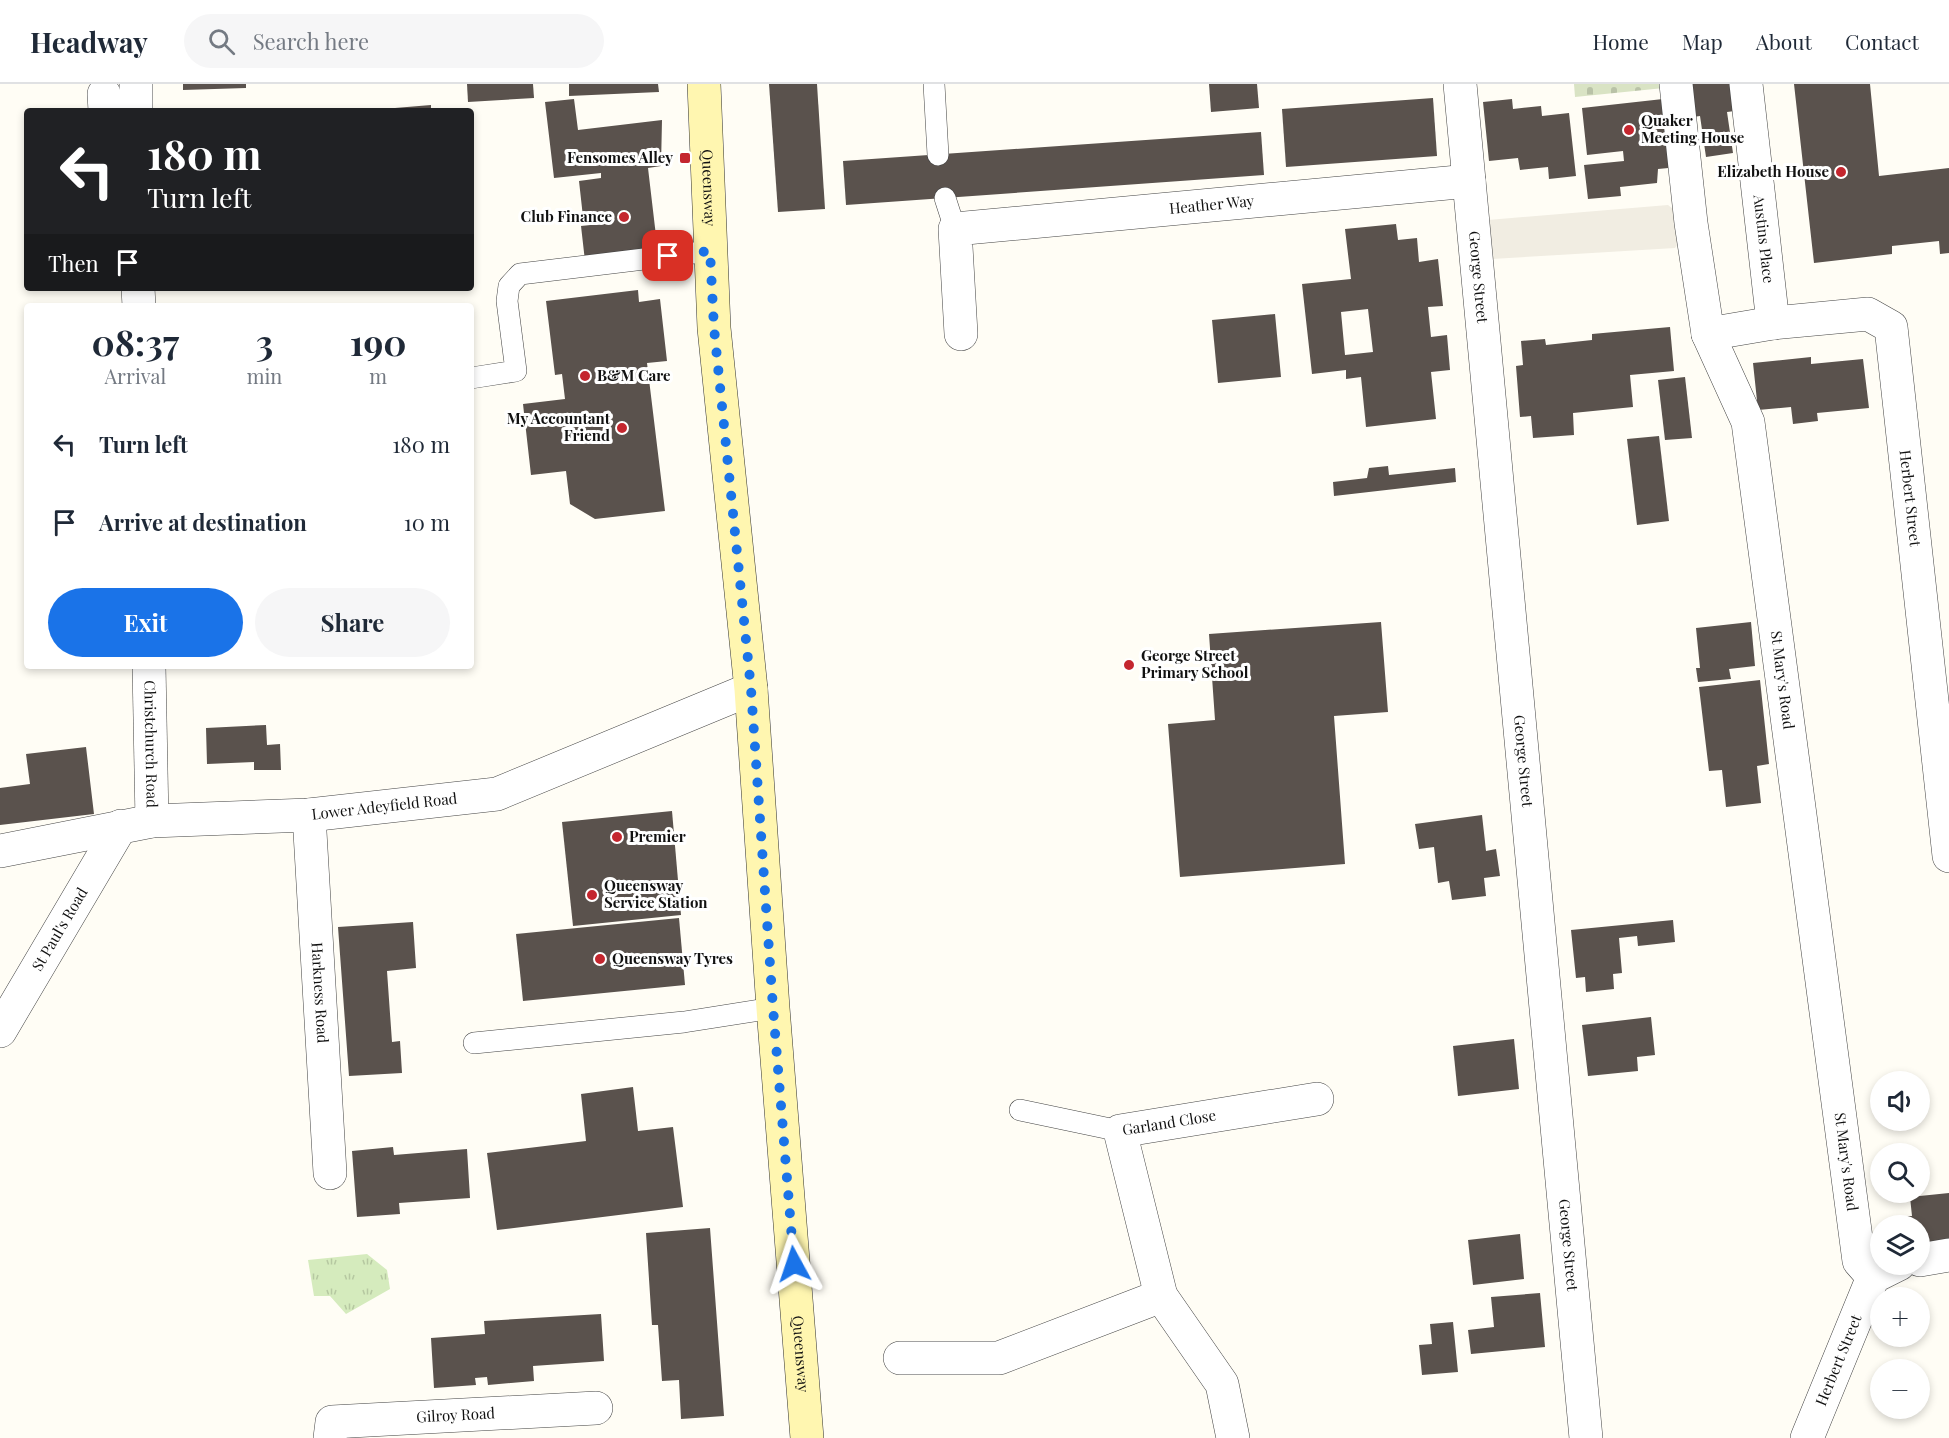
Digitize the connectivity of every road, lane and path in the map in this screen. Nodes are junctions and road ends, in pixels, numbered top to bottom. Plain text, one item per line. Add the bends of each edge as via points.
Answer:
1 (136, 84) edge
2 (704, 84) edge
3 (934, 84) edge
4 (1460, 84) edge
5 (1676, 84) edge
6 (1746, 84) edge
7 (136, 108) edge
8 (938, 155) dead end
9 (1469, 181) junction
10 (945, 198) dead end
11 (955, 229) junction
12 (710, 251) junction
13 (1773, 323) junction
14 (961, 334) dead end
15 (1708, 334) junction
16 (474, 378) edge
17 (149, 669) edge
18 (751, 689) junction
19 (309, 815) junction
20 (137, 823) junction
21 (0, 851) edge
22 (1949, 856) edge
23 (773, 1008) junction
24 (0, 1031) edge
25 (474, 1043) dead end
26 (1317, 1099) dead end
27 (1020, 1110) dead end
28 (1120, 1131) junction
29 (330, 1173) dead end
30 (1949, 1255) edge
31 (1930, 1258) edge
32 (1870, 1265) edge
33 (1884, 1275) edge
34 (1161, 1296) junction
35 (900, 1358) dead end
36 (596, 1408) dead end
37 (330, 1438) edge
38 (807, 1438) edge
39 (1233, 1438) edge
40 (1586, 1438) edge
41 (1807, 1438) edge

1 - 7 street
2 - 12 main road, Queensway
3 - 8 lane
4 - 9 street, George Street
5 - 15 street, St Mary's Road
6 - 13 street, Austins Place
9 - 11 street, Heather Way
9 - 40 street, George Street
10 - 11 lane
11 - 14 street
12 - 16 lane via 520,274 509,286 507,301 516,371
12 - 18 main road, Queensway via 714,328
13 - 15 street, Herbert Street
13 - 22 street, Herbert Street via 1868,314 1891,327
15 - 32 street, St Mary's Road via 1748,422 1859,1261
17 - 20 street, Christchurch Road
18 - 19 street, Lower Adeyfield Road via 496,794
18 - 23 main road, Queensway
19 - 20 street, Lower Adeyfield Road
19 - 29 street, Harkness Road
20 - 21 street, Lower Adeyfield Road
20 - 24 street, St Paul's Road
23 - 25 lane via 684,1022
23 - 38 main road, Queensway
26 - 28 street, Garland Close
27 - 28 lane
28 - 34 street, Garland Close
30 - 31 street
33 - 41 street, Herbert Street
34 - 35 street via 999,1358
34 - 39 street, Garland Close via 1222,1384
36 - 37 street, Gilroy Road via 332,1422

